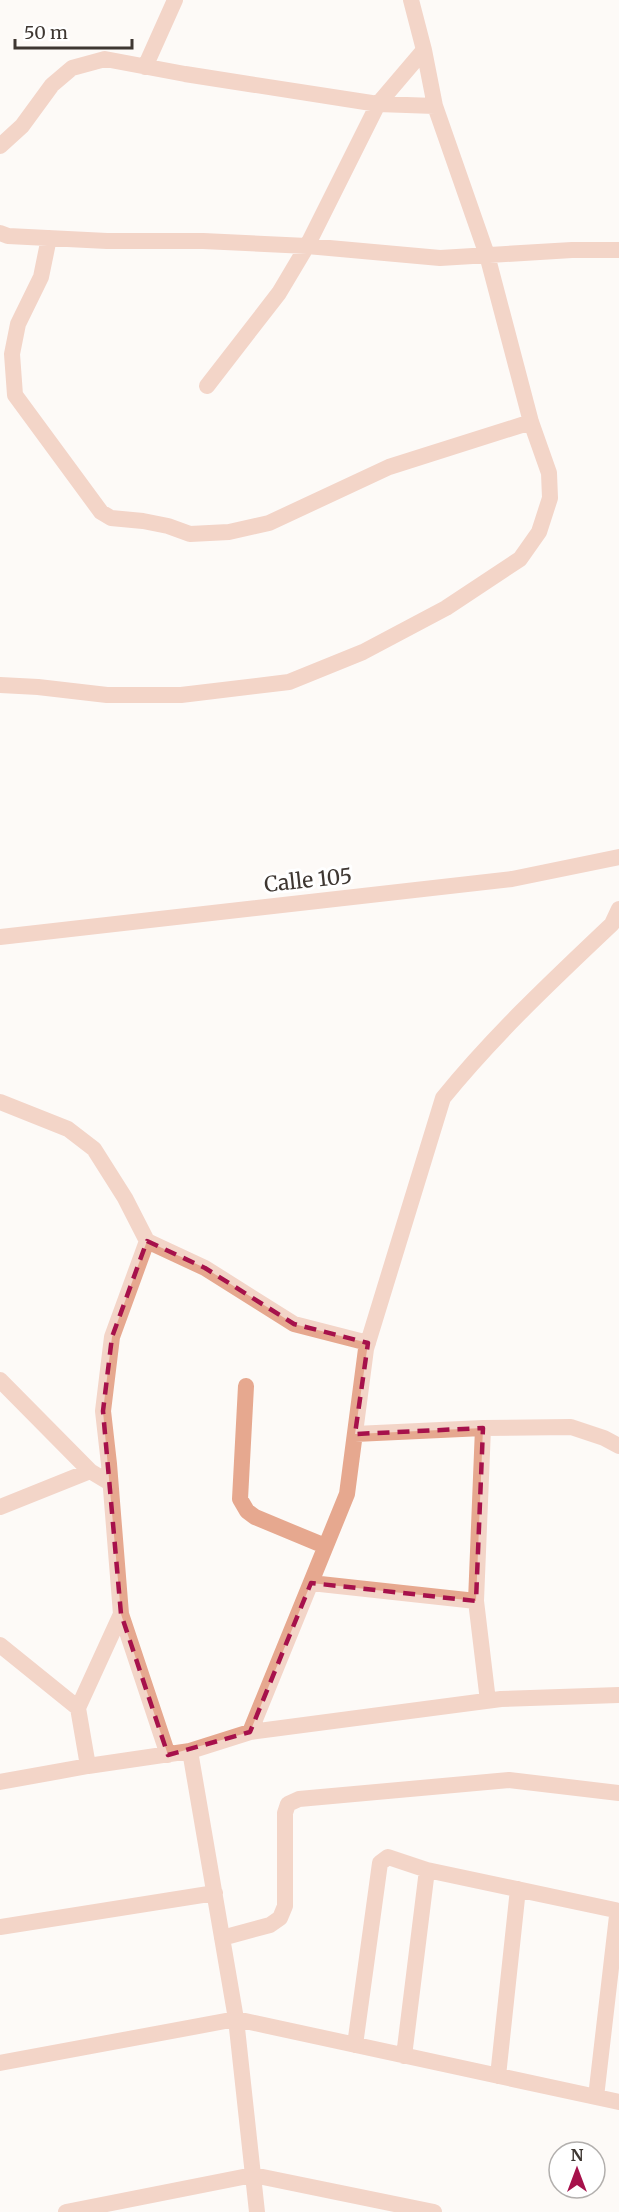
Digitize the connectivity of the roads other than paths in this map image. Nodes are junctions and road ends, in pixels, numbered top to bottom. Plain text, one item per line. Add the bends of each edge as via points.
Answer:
1 (175, 0) edge
2 (411, 0) edge
3 (424, 50) junction
4 (145, 67) junction
5 (378, 104) junction
6 (435, 106) junction
7 (0, 146) edge
8 (0, 233) edge
9 (49, 238) junction
10 (307, 246) junction
11 (619, 250) edge
12 (487, 255) junction
13 (207, 386) dead end
14 (8, 398) edge
15 (531, 422) junction
16 (0, 685) edge
17 (619, 857) edge
18 (619, 909) edge
19 (0, 937) edge
20 (0, 1102) edge
21 (147, 1241) junction
22 (368, 1343) junction
23 (0, 1380) edge
24 (246, 1386) dead end
25 (483, 1428) junction
26 (355, 1434) junction
27 (619, 1446) edge
28 (90, 1471) junction
29 (110, 1483) junction
30 (0, 1507) edge
31 (326, 1546) junction
32 (311, 1583) junction
33 (476, 1601) junction
34 (121, 1614) junction
35 (0, 1645) edge
36 (619, 1695) edge
37 (488, 1701) junction
38 (78, 1708) junction
39 (250, 1732) junction
40 (190, 1751) junction
41 (168, 1755) junction
42 (88, 1766) junction
43 (0, 1782) edge
44 (619, 1793) edge
45 (427, 1870) junction
46 (518, 1889) junction
47 (215, 1893) junction
48 (0, 1927) edge
49 (222, 1938) junction
50 (237, 2019) junction
51 (356, 2045) junction
52 (404, 2056) junction
53 (0, 2063) edge
54 (498, 2076) junction
55 (596, 2097) junction
56 (619, 2102) edge
57 (253, 2175) junction
58 (66, 2212) edge
59 (257, 2212) edge
60 (434, 2212) edge

1 - 4 street
2 - 3 street
3 - 5 street
3 - 6 street
4 - 5 street
4 - 7 street via 105,59 72,68
5 - 6 street
5 - 10 street
6 - 12 street
8 - 9 street
9 - 10 street
9 - 14 street via 41,277 18,324
10 - 12 street via 440,258
10 - 13 street via 279,293
11 - 12 street
12 - 15 street
14 - 15 street via 101,512 111,518 143,520 190,534 229,532 269,523 389,467
15 - 16 street via 549,473 550,498 539,532 520,559 446,608 363,652 289,681 181,695 107,695
17 - 19 street, Calle 105 via 512,879
18 - 22 street via 612,924 539,993 443,1098
20 - 21 street via 68,1129 94,1149
21 - 22 street via 205,1268 294,1324
21 - 29 street via 112,1337 103,1411
22 - 26 street
23 - 28 street
24 - 31 street via 240,1499 255,1517
25 - 26 street
25 - 27 street via 571,1427
25 - 33 street
26 - 31 street via 346,1494
28 - 29 street
28 - 30 street
29 - 34 street
31 - 32 street
32 - 33 street
32 - 39 street
33 - 37 street
34 - 38 street
34 - 41 street
35 - 38 street
36 - 37 street
37 - 39 street
38 - 42 street
39 - 40 street
40 - 41 street
40 - 47 street
41 - 42 street
42 - 43 street
44 - 49 street via 509,1780 298,1799 288,1804 285,1813 285,1906 280,1918 270,1925
45 - 46 street
45 - 51 street via 388,1857 380,1863
45 - 52 street
46 - 54 street
46 - 55 street via 617,1913
47 - 48 street
47 - 49 street
49 - 50 street
50 - 51 street
50 - 53 street
50 - 57 street
51 - 52 street
52 - 54 street
54 - 55 street
55 - 56 street
57 - 58 street
57 - 59 street
57 - 60 street

